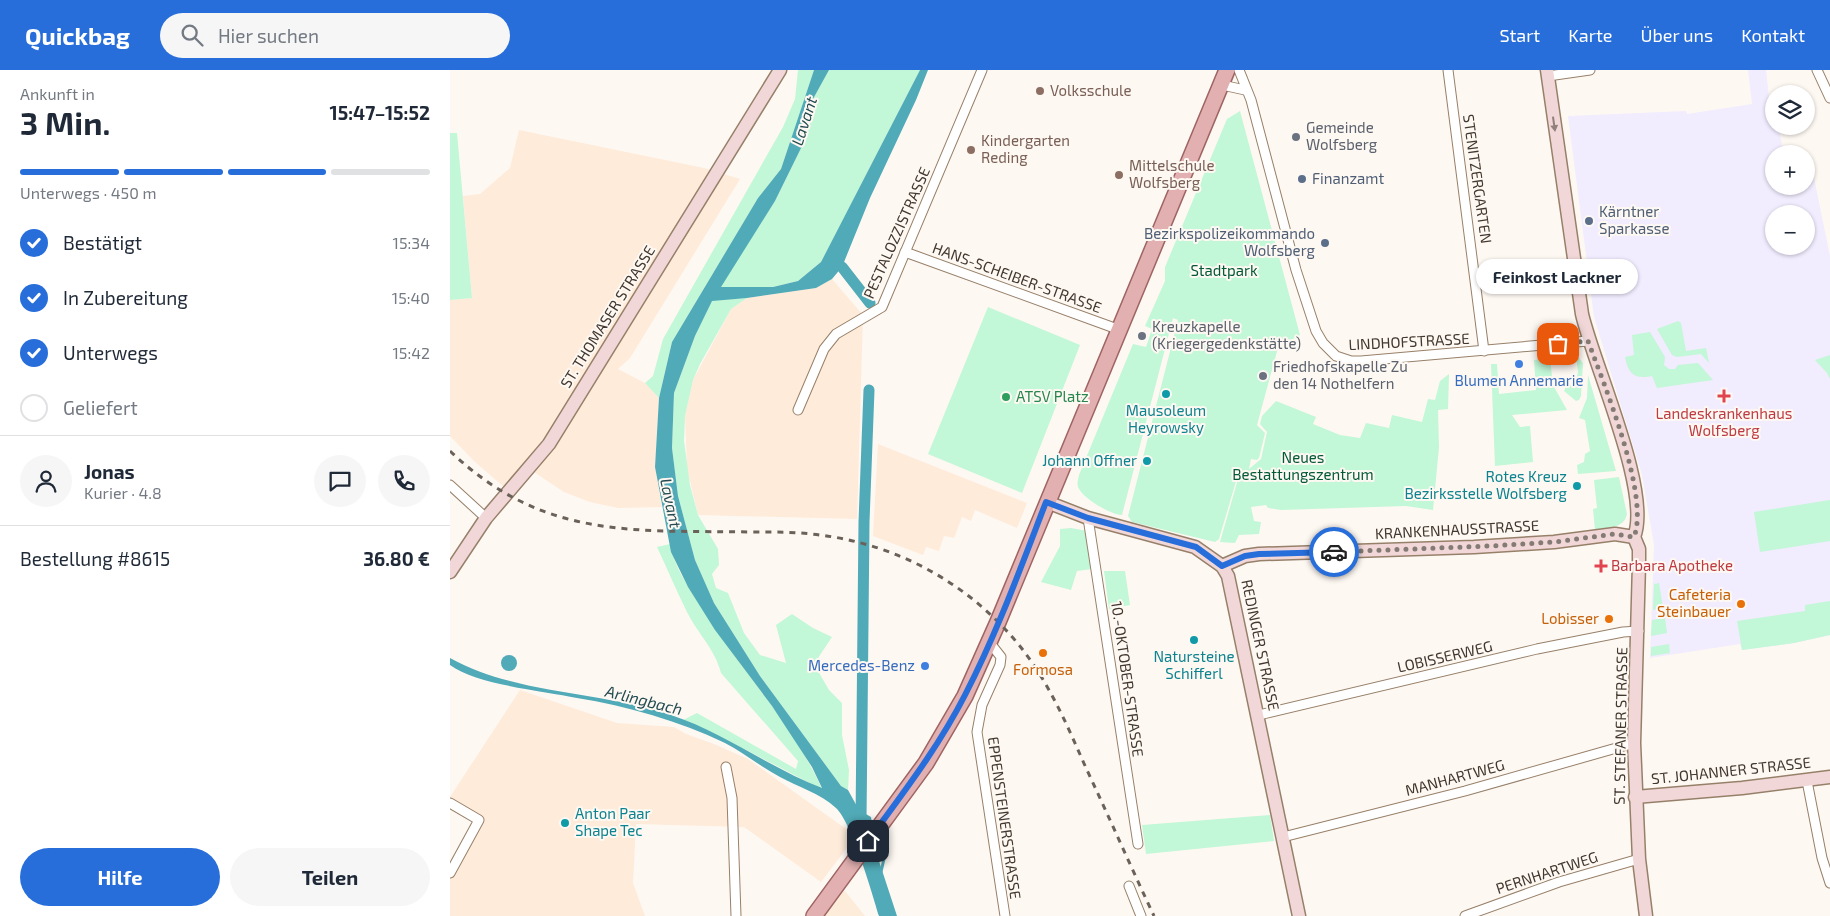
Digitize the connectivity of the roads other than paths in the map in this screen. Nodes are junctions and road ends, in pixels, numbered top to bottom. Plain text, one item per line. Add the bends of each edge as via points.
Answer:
1 (780, 70) edge
2 (982, 70) edge
3 (1227, 70) edge
4 (1239, 70) edge
5 (1448, 70) edge
6 (1590, 70) edge
7 (1817, 70) edge
8 (1547, 73) edge
9 (1222, 85) junction
10 (1245, 90) junction
11 (1830, 98) edge
12 (905, 252) junction
13 (1120, 330) junction
14 (1588, 341) junction
15 (1484, 351) junction
16 (798, 410) dead end
17 (450, 485) edge
18 (1046, 502) junction
19 (486, 518) junction
20 (1088, 518) junction
21 (1634, 537) junction
22 (1222, 566) junction
23 (450, 572) edge
24 (1639, 632) junction
25 (990, 643) junction
26 (1259, 715) junction
27 (1634, 743) junction
28 (726, 767) dead end
29 (1830, 777) edge
30 (1807, 781) junction
31 (1635, 797) junction
32 (450, 803) edge
33 (1283, 837) junction
34 (1138, 844) dead end
35 (1639, 859) junction
36 (450, 873) edge
37 (1830, 883) edge
38 (1129, 886) dead end
39 (736, 916) edge
40 (814, 916) edge
41 (1005, 916) edge
42 (1141, 916) edge
43 (1299, 916) edge
44 (1465, 916) edge
45 (1646, 916) edge

1 - 19 street, ST. THOMASER STRASSE via 549,444
2 - 12 street, PESTALOZZISTRASSE
3 - 9 main road
4 - 10 street, LINDHOFSTRASSE
5 - 15 street, STENITZERGARTEN
6 - 8 street
7 - 11 street
8 -> 14 street
9 - 10 street
9 - 13 main road
10 - 15 street, LINDHOFSTRASSE via 1265,149 1296,270 1316,331 1330,350 1343,360 1351,361
12 - 13 street, HANS-SCHEIBER-STRASSE
12 - 16 street, PESTALOZZISTRASSE via 882,307 847,325 824,349
13 - 18 main road
14 - 15 street, LINDHOFSTRASSE
14 - 21 street via 1634,485 1639,526
17 - 19 street
18 - 20 street, REDINGER STRASSE
18 - 25 main road
19 - 23 street, ST. THOMASER STRASSE
20 - 22 street, REDINGER STRASSE via 1196,547
20 - 34 street, 10.-OKTOBER-STRASSE
21 - 22 street, KRANKENHAUSSTRASSE via 1615,534 1474,548 1259,554
21 - 24 street, ST. STEFANER STRASSE via 1639,549
22 - 26 street, REDINGER STRASSE via 1231,585
24 - 26 street, LOBISSERWEG via 1623,632 1537,649
24 - 27 street, ST. STEFANER STRASSE
25 - 40 main road via 965,696 926,763
25 - 41 street, EPPENSTEINERSTRASSE via 1001,657 1000,666 982,705 977,732
26 - 33 street, REDINGER STRASSE
27 - 31 street, ST. STEFANER STRASSE
27 - 33 street, MANHARTWEG via 1465,791
28 - 39 street via 732,798
29 - 30 street, ST. JOHANNER STRASSE
30 - 31 street, ST. JOHANNER STRASSE
30 - 37 street
31 - 35 street, ST. STEFANER STRASSE
32 - 36 street via 478,820
33 - 43 street, REDINGER STRASSE
35 - 44 street, PERNHARTWEG via 1559,882
35 - 45 street, ST. STEFANER STRASSE
38 - 42 street

